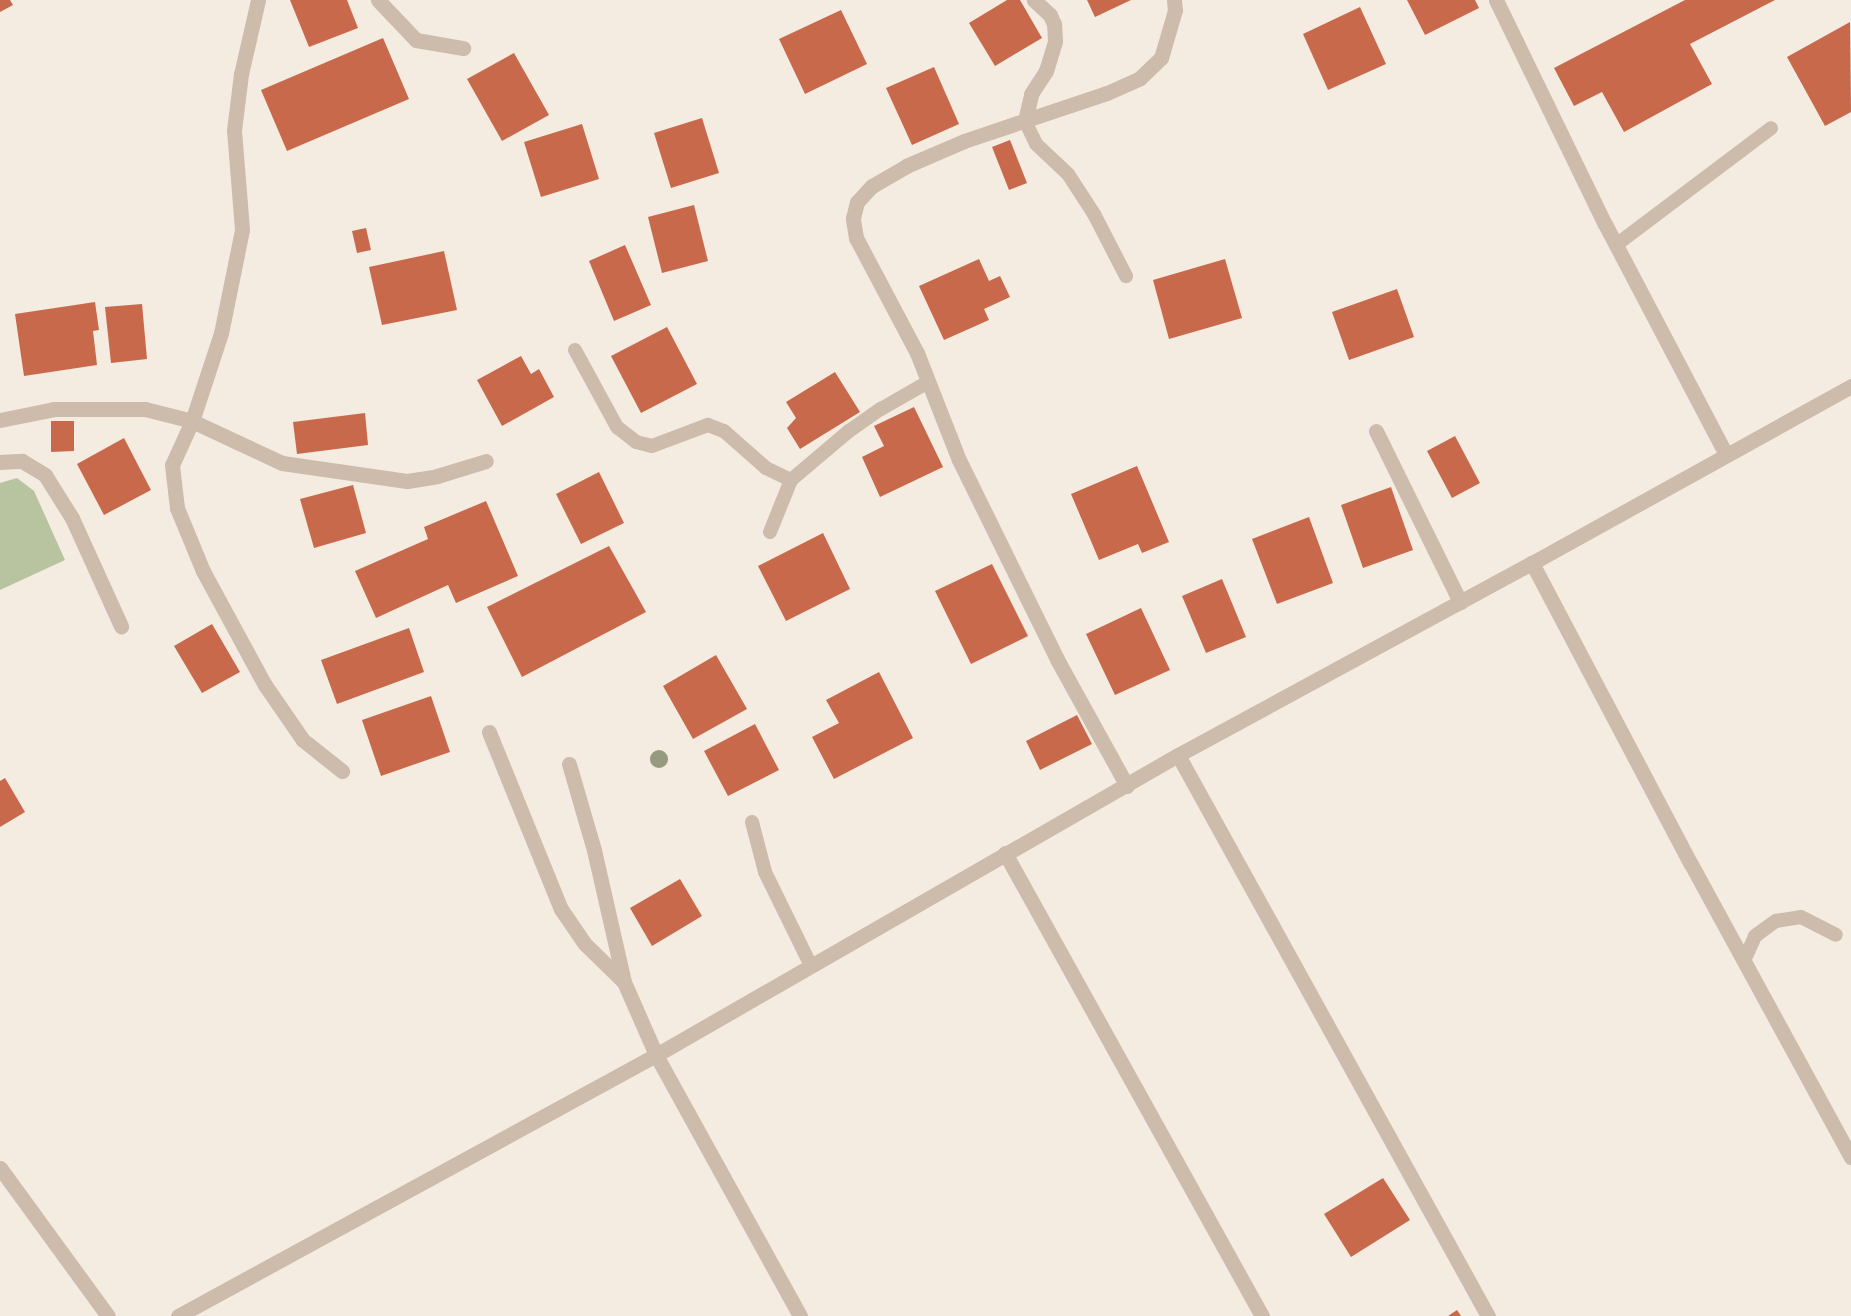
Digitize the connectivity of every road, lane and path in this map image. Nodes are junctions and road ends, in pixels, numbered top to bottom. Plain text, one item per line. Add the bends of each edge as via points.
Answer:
1 (258, 0) edge
2 (378, 0) edge
3 (1034, 0) edge
4 (1174, 0) edge
5 (1496, 0) edge
6 (464, 48) dead end
7 (1025, 121) junction
8 (1771, 128) dead end
9 (1616, 245) junction
10 (1126, 276) dead end
11 (575, 350) dead end
12 (928, 382) junction
13 (1851, 386) edge
14 (0, 420) edge
15 (192, 421) junction
16 (1376, 431) dead end
17 (1726, 454) junction
18 (486, 460) dead end
19 (0, 462) edge
20 (791, 480) junction
21 (770, 532) dead end
22 (1532, 563) junction
23 (1460, 602) junction
24 (121, 626) dead end
25 (489, 732) dead end
26 (1178, 755) junction
27 (569, 764) dead end
28 (342, 771) dead end
29 (1127, 786) junction
30 (753, 822) dead end
31 (1005, 853) junction
32 (1836, 935) dead end
33 (1744, 961) junction
34 (811, 966) junction
35 (624, 982) junction
36 (656, 1055) junction
37 (1851, 1157) edge
38 (0, 1168) edge
39 (108, 1316) edge
40 (178, 1316) edge
41 (800, 1316) edge
42 (1262, 1316) edge
43 (1488, 1316) edge

1 - 15 street via 241,74 234,130 242,230 220,333
2 - 6 street via 416,40
3 - 7 street via 1050,15 1054,41 1046,71 1030,94
4 - 7 street via 1175,10 1161,58 1140,78
5 - 9 street
7 - 10 lane via 1036,144 1068,174
7 - 12 street via 906,166 872,186 857,202 853,218 856,237 917,353
8 - 9 lane
9 - 17 street
11 - 20 lane via 617,427 636,442 652,446 708,425 724,431 766,468
12 - 20 lane via 881,409
12 - 29 street via 959,460 1057,658
13 - 17 street
14 - 15 street via 54,409 145,409
15 - 18 street via 282,463 407,480 437,476
15 - 28 street via 172,465 177,508 203,571 265,685 303,740
16 - 23 street
17 - 22 street
19 - 24 street via 22,461 45,475 72,518
20 - 21 lane
22 - 23 street
22 - 33 street
23 - 26 street
25 - 35 street via 561,909 585,944
26 - 29 street
26 - 43 street
27 - 35 street via 594,850
29 - 31 street
30 - 34 lane via 765,872
31 - 34 street
31 - 42 street
32 - 33 lane via 1801,917 1776,921 1755,936
33 - 37 street
34 - 36 street
35 - 36 street
36 - 40 street
36 - 41 street
38 - 39 street

